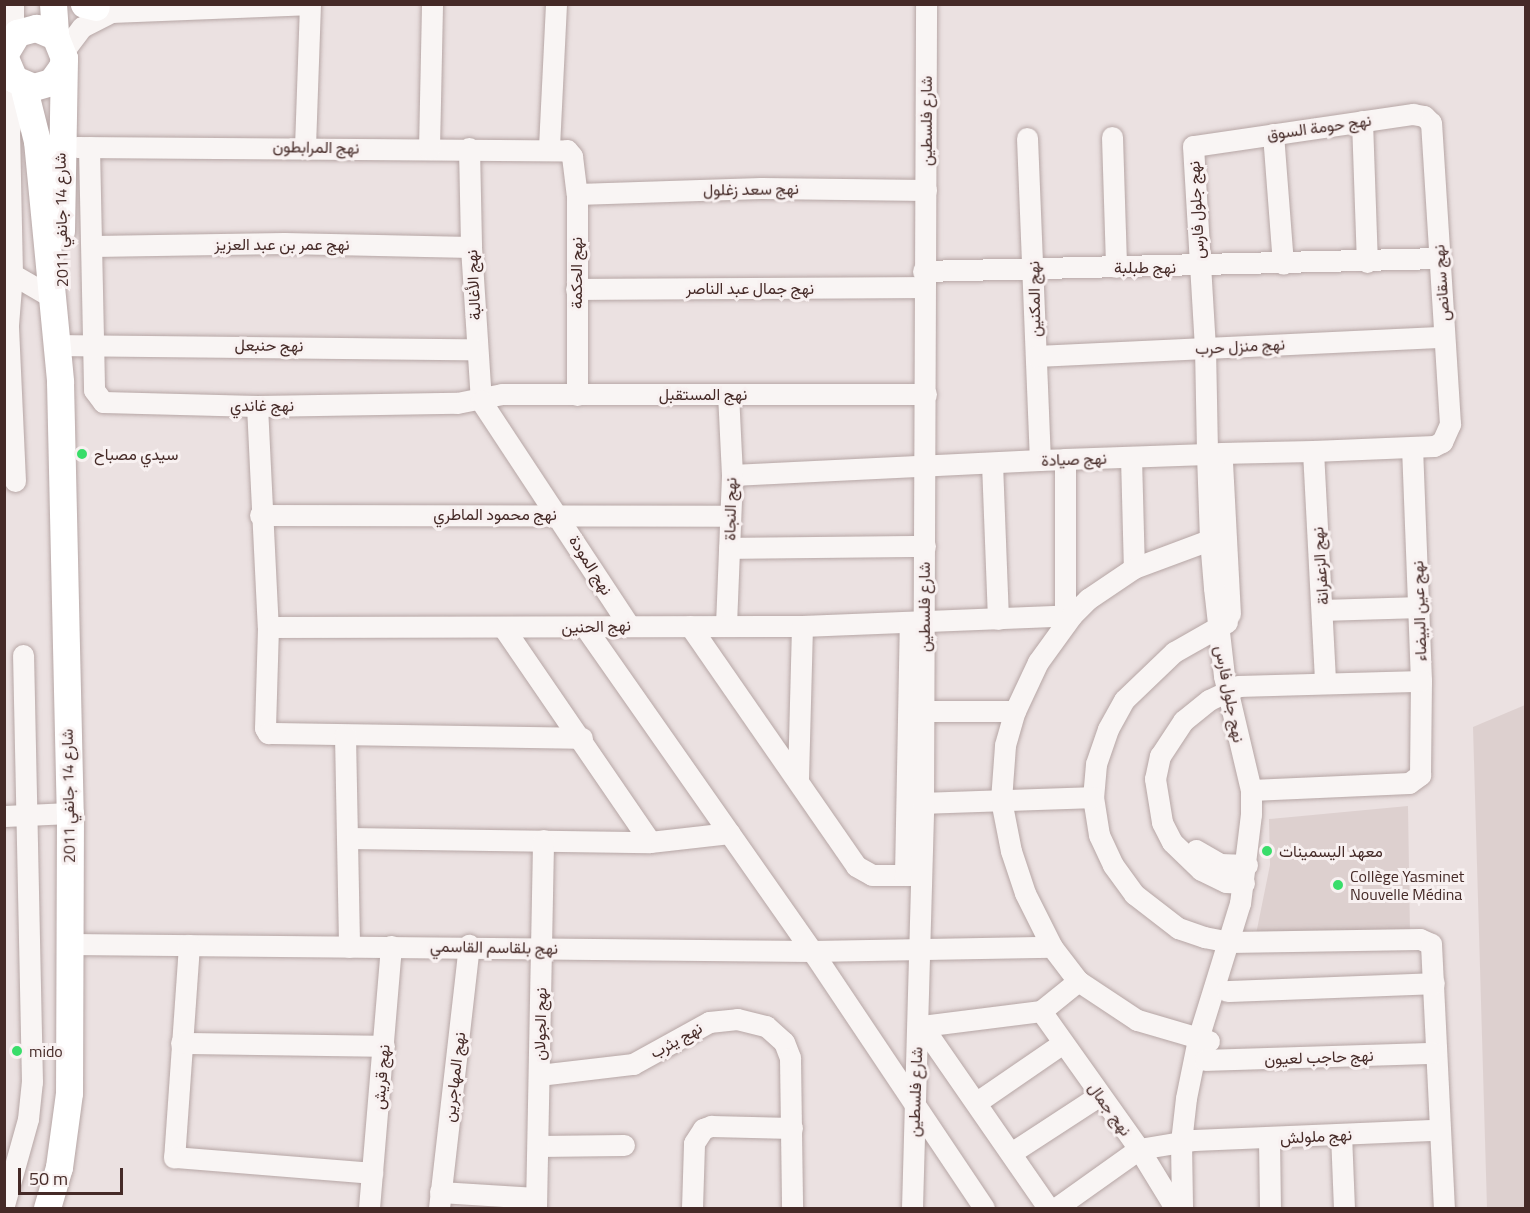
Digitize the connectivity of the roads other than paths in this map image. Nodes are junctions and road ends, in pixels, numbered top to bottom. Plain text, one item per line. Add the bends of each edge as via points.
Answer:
1 (13, 4) edge
2 (31, 4) edge
3 (53, 4) edge
4 (308, 4) edge
5 (432, 4) edge
6 (556, 4) edge
7 (926, 4) edge
8 (95, 5) edge
9 (183, 7) edge
10 (60, 46) junction
11 (11, 60) edge
12 (1362, 121) junction
13 (1431, 123) joint
14 (7, 129) edge
15 (1273, 134) junction
16 (1112, 137) dead end
17 (1027, 138) dead end
18 (1204, 142) joint
19 (60, 146) junction
20 (89, 147) junction
21 (305, 147) junction
22 (549, 147) junction
23 (429, 148) junction
24 (469, 148) junction
25 (570, 152) joint
26 (926, 190) junction
27 (577, 194) junction
28 (93, 246) junction
29 (471, 247) junction
30 (1439, 258) junction
31 (1367, 262) junction
32 (1283, 264) junction
33 (1205, 266) junction
34 (1116, 267) junction
35 (1034, 268) junction
36 (8, 274) edge
37 (923, 279) junction
38 (576, 289) junction
39 (50, 296) junction
40 (1444, 336) junction
41 (62, 345) junction
42 (95, 345) junction
43 (1210, 347) junction
44 (476, 349) junction
45 (1036, 356) junction
46 (60, 382) junction
47 (728, 394) junction
48 (926, 394) junction
49 (577, 395) junction
50 (480, 397) junction
51 (257, 406) junction
52 (492, 418) joint
53 (1442, 442) joint
54 (1412, 447) junction
55 (1313, 451) junction
56 (1215, 453) junction
57 (1131, 457) junction
58 (1065, 459) junction
59 (1040, 460) junction
60 (992, 463) junction
61 (926, 468) junction
62 (732, 475) junction
63 (15, 481) dead end
64 (558, 513) junction
65 (260, 514) junction
66 (729, 516) junction
67 (1217, 537) junction
68 (925, 546) junction
69 (729, 548) junction
70 (1134, 568) junction
71 (1419, 607) junction
72 (1323, 610) junction
73 (1068, 616) junction
74 (998, 619) junction
75 (917, 623) junction
76 (1224, 623) junction
77 (628, 624) junction
78 (726, 625) junction
79 (690, 626) junction
80 (802, 626) junction
81 (268, 627) junction
82 (503, 627) junction
83 (585, 627) junction
84 (22, 655) dead end
85 (1421, 681) junction
86 (1325, 682) junction
87 (1239, 692) junction
88 (924, 711) junction
89 (1015, 711) junction
90 (345, 735) junction
91 (582, 738) junction
92 (798, 779) junction
93 (1257, 790) junction
94 (1092, 797) junction
95 (1001, 800) junction
96 (923, 802) junction
97 (70, 813) junction
98 (28, 815) junction
99 (4, 816) edge
100 (729, 833) junction
101 (349, 838) junction
102 (543, 840) junction
103 (650, 842) junction
104 (1245, 874) junction
105 (913, 875) junction
106 (1235, 942) junction
107 (69, 944) junction
108 (189, 945) junction
109 (469, 945) junction
110 (391, 946) junction
111 (349, 947) junction
112 (541, 947) junction
113 (1052, 947) junction
114 (812, 951) junction
115 (920, 951) junction
116 (1078, 981) junction
117 (1434, 983) junction
118 (1227, 991) junction
119 (1041, 1011) junction
120 (920, 1023) junction
121 (181, 1043) junction
122 (1063, 1043) junction
123 (384, 1046) junction
124 (1204, 1047) junction
125 (1434, 1053) junction
126 (539, 1076) junction
127 (1100, 1095) junction
128 (977, 1101) junction
129 (914, 1108) junction
130 (792, 1128) junction
131 (1437, 1130) junction
132 (1341, 1134) junction
133 (1269, 1138) junction
134 (1188, 1141) junction
135 (624, 1145) dead end
136 (538, 1146) junction
137 (1139, 1149) junction
138 (1011, 1153) junction
139 (372, 1173) junction
140 (439, 1200) edge
141 (536, 1203) edge
142 (4, 1205) edge
143 (1182, 1208) edge
144 (47, 1209) edge
145 (369, 1209) edge
146 (692, 1209) edge
147 (792, 1209) edge
148 (912, 1209) edge
149 (984, 1209) edge
150 (1048, 1209) edge
151 (1056, 1209) edge
152 (1270, 1209) edge
153 (1344, 1209) edge
154 (1444, 1209) edge

1 - 11 street
2 - 11 main road
3 - 10 main road, شارع 14 جانفي 2011
4 - 9 street
4 - 21 street
5 - 23 street
6 - 22 street
7 - 26 street, شارع فلسطين
8 - 10 street via 68,21
9 - 10 street via 111,12 82,27
10 - 11 main road via 36,28
10 - 11 main road via 62,67 51,82 33,87
10 - 19 main road, شارع 14 جانفي 2011
11 - 14 street
11 - 39 main road, شارع 14 جانفي 2011 via 37,141
12 - 13 street, نهج حومة السوق via 1413,114 1424,116
12 - 15 street, نهج حومة السوق
12 - 31 street
13 - 30 street, نهج سقانص
14 - 36 street
15 - 18 street, نهج حومة السوق
15 - 32 street
16 - 34 street
17 - 35 street, نهج المكنين
18 - 33 street, نهج جلول فارس
19 - 20 street, نهج المرابطون
19 - 41 main road, شارع 14 جانفي 2011
20 - 21 street, نهج المرابطون
20 - 28 street
21 - 23 street, نهج المرابطون
22 - 24 street, نهج المرابطون
22 - 25 street, نهج المرابطون
23 - 24 street, نهج المرابطون
24 - 29 street, نهج الأغالبة
25 - 27 street, نهج الحكمة
26 - 27 street, نهج سعد زغلول via 760,188
26 - 37 street, شارع فلسطين
27 - 38 street, نهج الحكمة
28 - 29 street, نهج عمر بن عبد العزيز via 284,243
28 - 42 street
29 - 44 street, نهج الأغالبة
30 - 31 street, نهج طبلبة
30 - 40 street, نهج سقانص
31 - 32 street, نهج طبلبة
32 - 33 street, نهج طبلبة
33 - 34 street, نهج طبلبة
33 - 43 street, نهج جلول فارس
34 - 35 street, نهج طبلبة
35 - 37 street, نهج طبلبة
35 - 45 street, نهج المكنين
36 - 39 street
36 - 63 street
37 - 38 street, نهج جمال عبد الناصر
37 - 48 street, شارع فلسطين
38 - 49 street, نهج الحكمة
39 - 46 main road, شارع 14 جانفي 2011
40 - 43 street, نهج منزل حرب
40 - 53 street, نهج سقانص via 1450,424
41 - 42 street, نهج حنبعل
41 - 46 main road, شارع 14 جانفي 2011
42 - 44 street, نهج حنبعل
42 - 51 street, نهج غاندي via 94,390 103,402
43 - 45 street, نهج منزل حرب
43 - 56 street, نهج جلول فارس
44 - 50 street, نهج الأغالبة
45 - 59 street, نهج المكنين
46 - 97 main road, شارع 14 جانفي 2011
47 - 48 street, نهج المستقبل
47 - 49 street, نهج المستقبل
47 - 62 street, نهج النجاة
48 - 61 street, شارع فلسطين
49 - 50 street, نهج المستقبل
50 - 51 street, نهج غاندي via 457,403
50 - 52 street, نهج الأغالبة
51 - 65 street
52 - 64 street, نهج المودة
53 - 54 street, نهج صيادة
54 - 55 street, نهج صيادة
54 - 71 street, نهج عين البيضاء
55 - 56 street, نهج صيادة
55 - 72 street, نهج الزعفرانة
56 - 57 street, نهج صيادة
56 - 67 street, نهج جلول فارس
57 - 58 street, نهج صيادة
57 - 70 street
58 - 59 street, نهج صيادة
58 - 73 street
59 - 60 street, نهج صيادة
60 - 61 street, نهج صيادة
60 - 74 street
61 - 62 street, نهج صيادة
61 - 68 street, شارع فلسطين
62 - 66 street, نهج النجاة
64 - 65 street, نهج محمود الماطري
64 - 66 street, نهج محمود الماطري
64 - 77 street, نهج المودة
65 - 81 street
66 - 69 street, نهج النجاة
67 - 70 street, نهج حاجب لعيون
67 - 76 street, نهج جلول فارس
68 - 69 street
68 - 75 street, شارع فلسطين
69 - 78 street, نهج النجاة
70 - 73 street, نهج حاجب لعيون
71 - 72 street
71 - 85 street, نهج عين البيضاء
72 - 86 street, نهج الزعفرانة
73 - 74 street, نهج الحنين
73 - 89 street, نهج حاجب لعيون via 1038,662
74 - 75 street, نهج الحنين
75 - 80 street, نهج الحنين
75 - 88 street, شارع فلسطين
75 - 105 street
76 - 87 street, نهج جلول فارس
76 - 94 street via 1174,652 1124,700 1108,729 1096,764
77 - 79 street, نهج الحنين
77 - 83 street, نهج الحنين
78 - 79 street, نهج الحنين
78 - 80 street, نهج الحنين
79 - 92 street
80 - 92 street
81 - 82 street, نهج الحنين
81 - 90 street via 265,728 272,735
82 - 83 street, نهج الحنين
82 - 91 street
83 - 100 street
84 - 98 street
85 - 86 street
85 - 93 street, نهج عين البيضاء via 1420,775 1409,783
86 - 87 street
87 - 93 street, نهج جلول فارس
87 - 104 street via 1194,710 1171,734 1155,778 1156,802 1167,832 1185,857 1215,878
88 - 89 street
88 - 96 street, شارع فلسطين
89 - 95 street, نهج حاجب لعيون via 1005,745
90 - 91 street
90 - 101 street
91 - 103 street
92 - 105 street via 856,866 872,874
93 - 104 street, نهج جلول فارس
93 - 106 street, نهج جلول فارس via 1257,877
94 - 95 street
94 - 106 street via 1099,835 1113,866 1134,894 1178,928
95 - 96 street
95 - 113 street, نهج حاجب لعيون via 1021,883
96 - 105 street, شارع فلسطين
97 - 98 street
97 - 107 main road, شارع 14 جانفي 2011
98 - 99 street
98 - 142 street via 32,1082 28,1119
100 - 103 street
100 - 114 street
101 - 102 street
101 - 111 street
102 - 103 street
102 - 112 street, نهج الجولان
104 - 106 street, نهج جلول فارس
105 - 115 street, شارع فلسطين
106 - 117 street via 1420,939 1434,951
106 - 118 street, نهج جلول فارس
106 - 124 street, نهج جلول فارس
107 - 108 street, نهج بلقاسم القاسمي
107 - 144 main road, شارع 14 جانفي 2011 via 69,1093 59,1167
108 - 111 street, نهج بلقاسم القاسمي
108 - 121 street
109 - 110 street, نهج بلقاسم القاسمي
109 - 112 street, نهج بلقاسم القاسمي
109 - 140 street, نهج المهاجرين
110 - 111 street, نهج بلقاسم القاسمي
110 - 123 street, نهج قريش
112 - 114 street, نهج بلقاسم القاسمي
112 - 126 street, نهج الجولان
113 - 115 street, نهج بلقاسم القاسمي
113 - 116 street, نهج حاجب لعيون
114 - 115 street, نهج بلقاسم القاسمي
114 - 129 street
115 - 120 street, شارع فلسطين
116 - 119 street
116 - 124 street, نهج حاجب لعيون via 1137,1020
117 - 118 street
117 - 125 street
118 - 124 street, نهج جلول فارس
119 - 120 street
119 - 122 street, نهج جمال
120 - 128 street
120 - 129 street, شارع فلسطين
121 - 123 street
121 - 139 street via 175,1159
122 - 127 street, نهج جمال
122 - 128 street
123 - 139 street, نهج قريش
124 - 125 street, نهج حاجب لعيون
124 - 134 street, نهج جلول فارس
125 - 131 street
126 - 130 street, نهج يثرب via 633,1064 709,1022 737,1019 766,1026 784,1042 790,1058
126 - 136 street, نهج الجولان
127 - 137 street, نهج جمال
127 - 138 street
128 - 138 street
129 - 148 street, شارع فلسطين
129 - 149 street
130 - 146 street via 703,1129 694,1143
130 - 147 street, نهج يثرب
131 - 132 street, نهج ملولش
131 - 154 street
132 - 133 street, نهج ملولش
132 - 153 street
133 - 134 street, نهج ملولش
133 - 152 street
134 - 137 street, نهج ملولش
134 - 143 street, نهج جلول فارس
135 - 136 street
136 - 141 street, نهج الجولان
137 - 143 street, نهج جمال
137 - 151 street
138 - 150 street
139 - 145 street, نهج قريش
140 - 141 street

